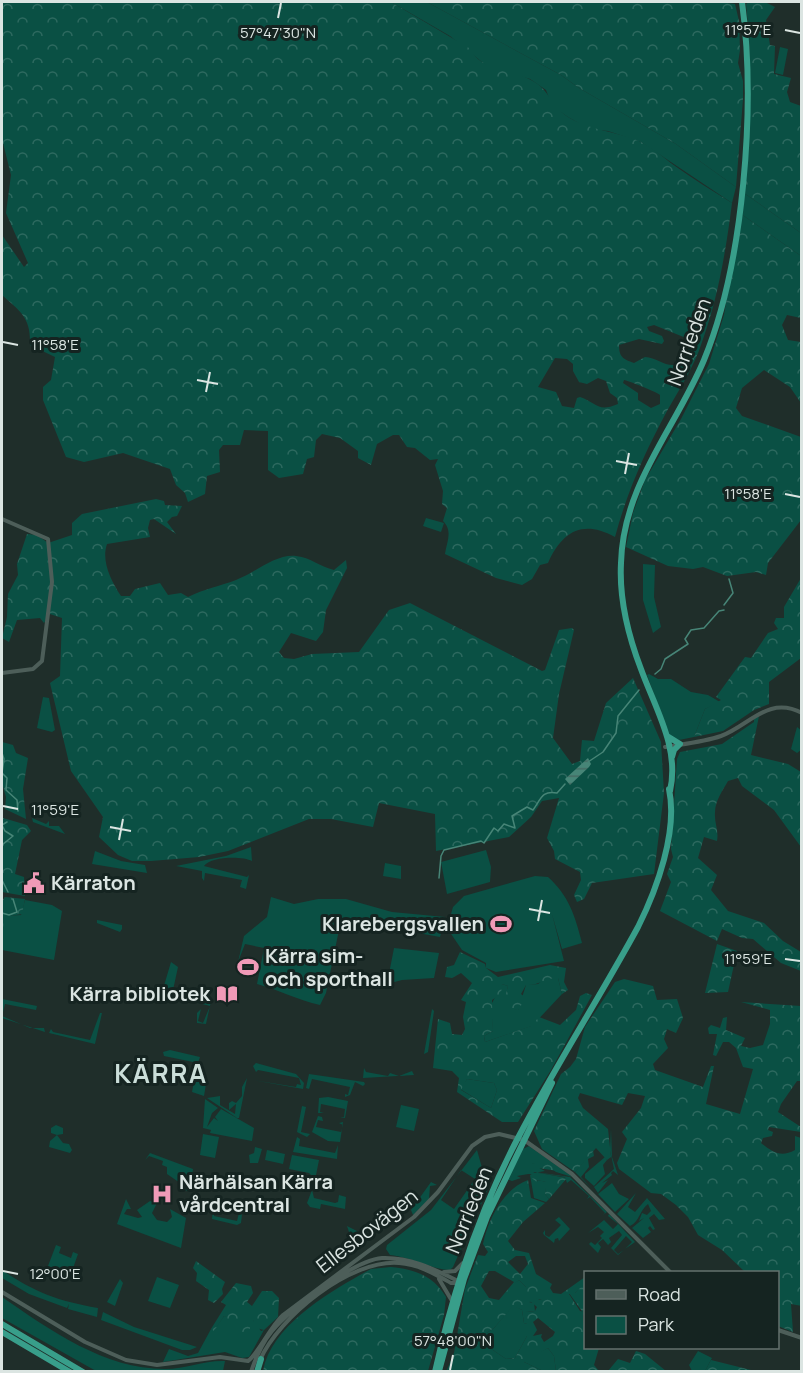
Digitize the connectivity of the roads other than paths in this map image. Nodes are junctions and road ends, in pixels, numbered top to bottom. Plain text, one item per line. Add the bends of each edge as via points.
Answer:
1 (742, 2) edge
2 (2, 519) edge
3 (2, 673) edge
4 (644, 678) junction
5 (801, 713) edge
6 (667, 736) junction
7 (680, 744) junction
8 (667, 746) junction
9 (671, 767) junction
10 (670, 791) junction
11 (521, 1138) junction
12 (468, 1255) junction
13 (669, 1271) edge
14 (439, 1274) junction
15 (461, 1282) junction
16 (2, 1292) edge
17 (452, 1303) junction
18 (2, 1324) edge
19 (779, 1331) edge
20 (2, 1332) edge
21 (801, 1338) edge
22 (259, 1357) junction
23 (70, 1371) edge
24 (83, 1371) edge
25 (251, 1371) edge
26 (256, 1371) edge
27 (437, 1371) edge

1 - 4 highway, Norrleden via 748,74 747,124 740,204 725,284 705,358 638,484 623,540 623,603
2 - 3 main road via 43,535 50,545 52,582 43,660 33,669
4 - 6 highway, Norrleden
4 - 8 highway, Norrleden
5 - 7 main road via 783,707 766,710 721,736
6 - 7 highway
6 - 8 highway, Norrleden
7 - 8 main road
7 - 9 highway via 674,750
8 - 9 highway, Norrleden
8 - 10 highway, Norrleden
9 - 10 highway, Norrleden
10 - 11 highway, Norrleden via 668,835 655,889 638,927
11 - 12 highway, Norrleden via 489,1200
11 - 13 main road via 578,1179
11 - 15 highway, Norrleden
11 - 16 main road, Ellesbovägen via 492,1135 472,1146 419,1212 283,1315 248,1361 220,1357 157,1365 126,1360 85,1342
12 - 14 main road via 456,1270
12 - 15 highway, Norrleden
14 - 15 main road
14 - 17 main road
14 - 22 main road via 400,1263 363,1268 341,1279 294,1316 275,1333
14 - 22 main road via 401,1258 367,1261 344,1273 282,1321
15 - 17 highway, Norrleden
15 - 27 highway, Norrleden
17 - 27 highway, Norrleden
18 - 24 highway
19 - 21 main road
20 - 23 highway
22 - 25 main road
22 - 26 highway

